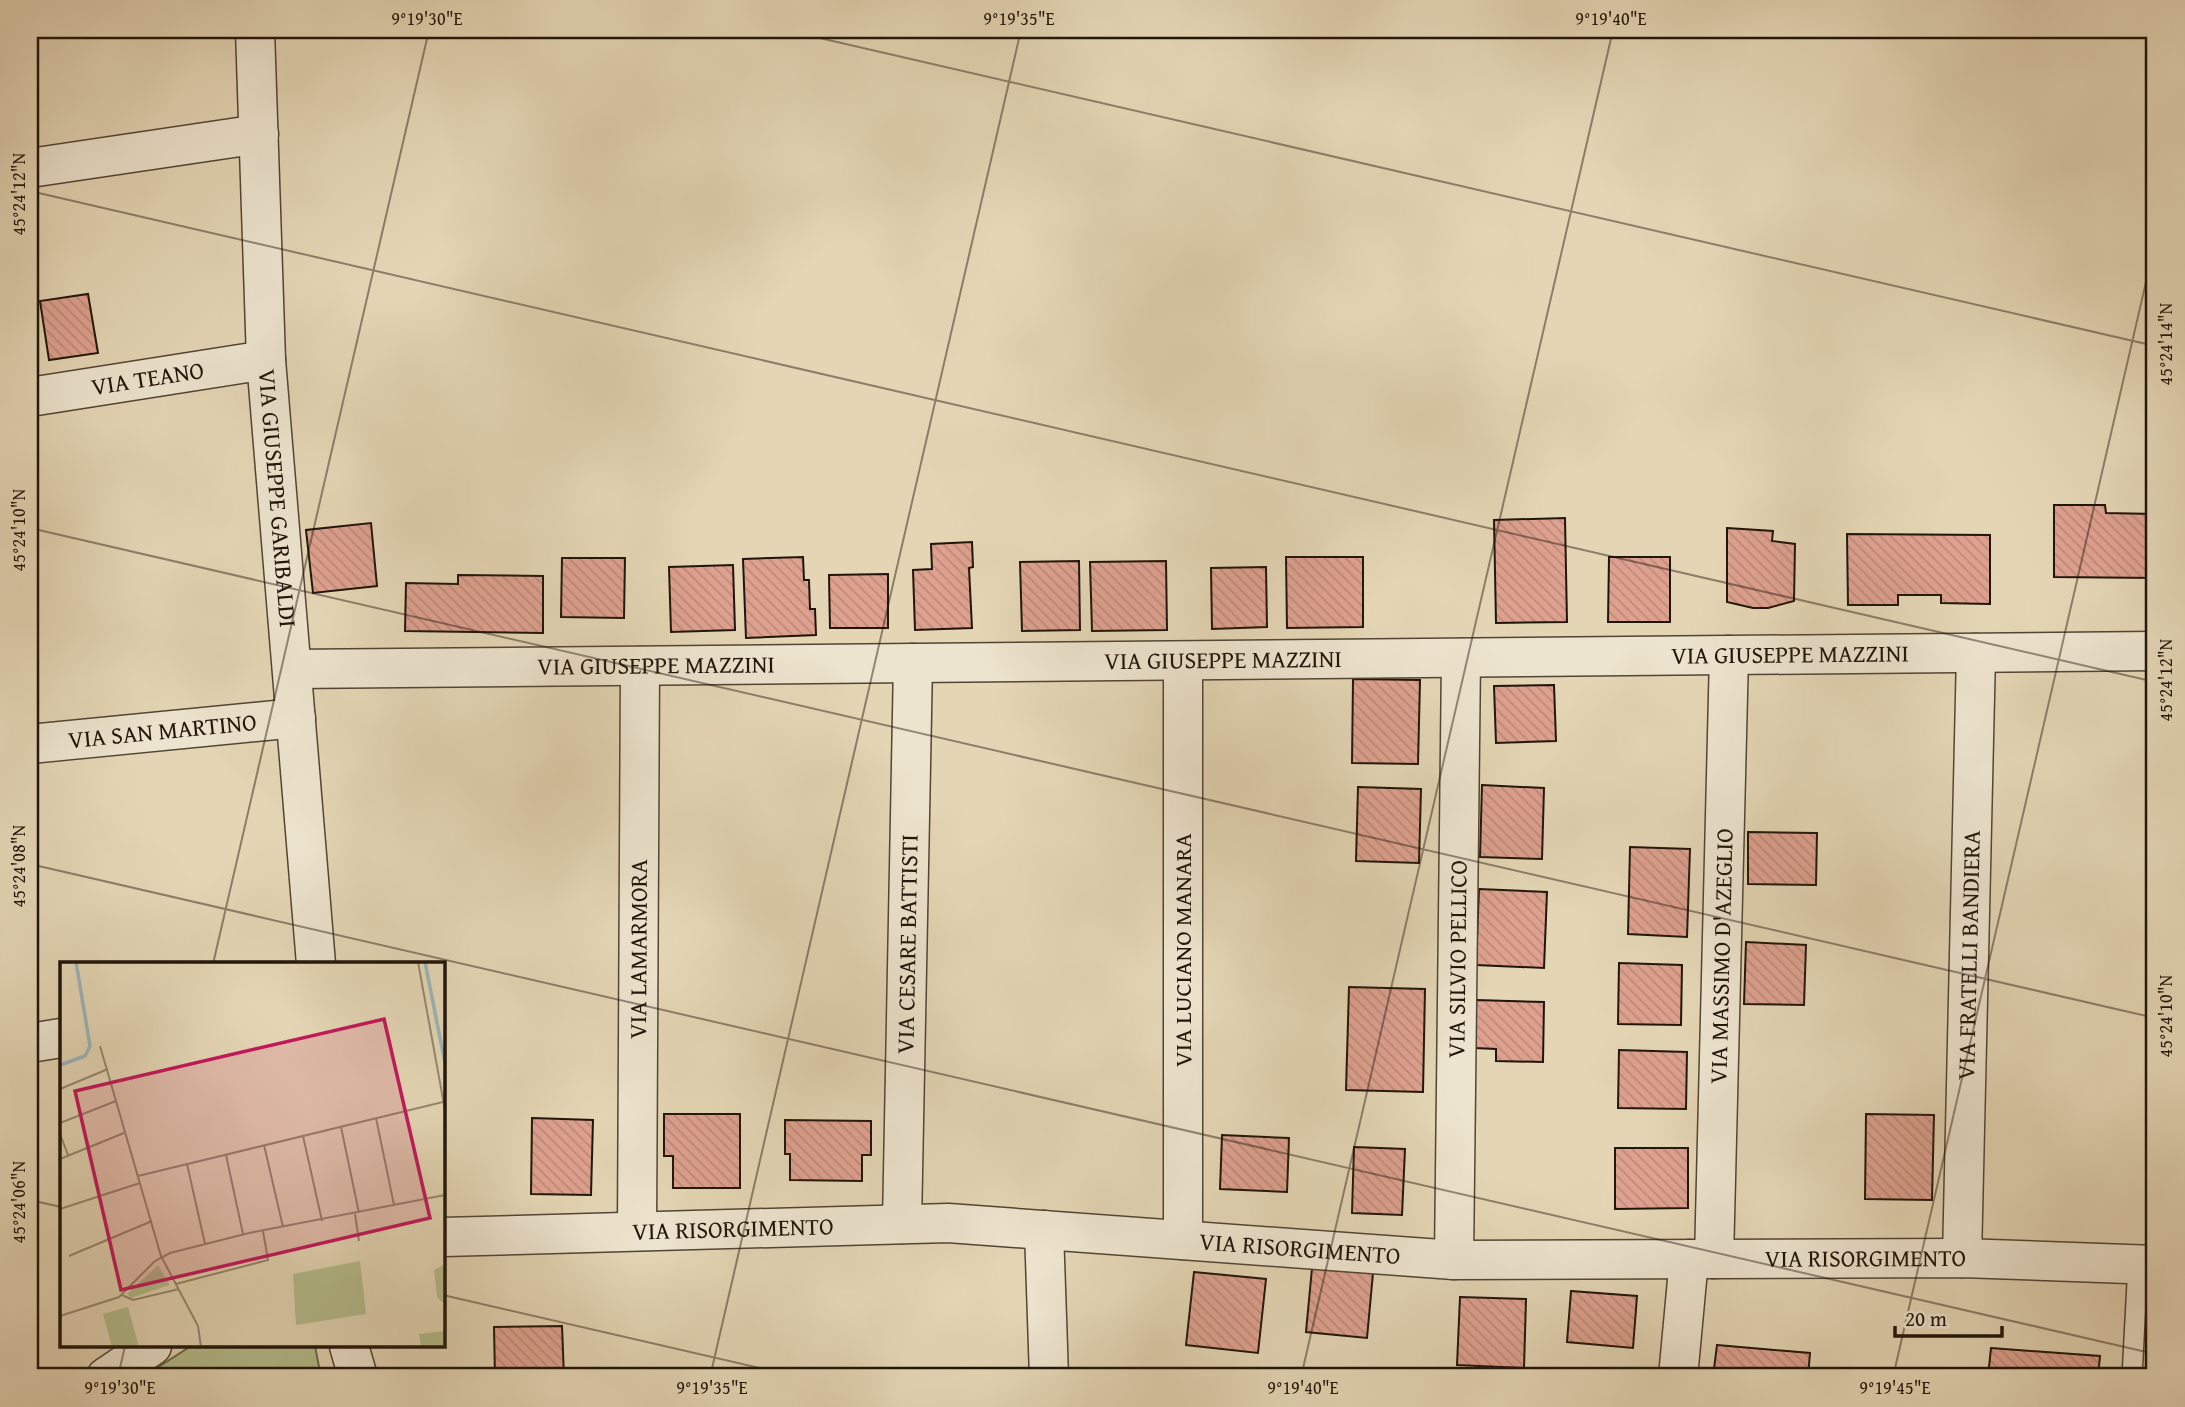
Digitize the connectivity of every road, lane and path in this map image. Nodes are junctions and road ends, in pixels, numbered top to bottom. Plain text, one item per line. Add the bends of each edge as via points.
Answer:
1 (255, 30) edge
2 (258, 134) junction
3 (30, 168) edge
4 (266, 360) junction
5 (30, 397) edge
6 (2155, 651) edge
7 (1976, 653) junction
8 (1729, 655) junction
9 (1461, 658) junction
10 (1183, 661) junction
11 (913, 663) junction
12 (640, 666) junction
13 (292, 669) junction
14 (296, 718) junction
15 (30, 744) edge
16 (316, 962) edge
17 (60, 1038) edge
18 (30, 1044) edge
19 (902, 1224) junction
20 (1044, 1230) junction
21 (637, 1231) junction
22 (444, 1237) edge
23 (1183, 1240) junction
24 (1962, 1258) junction
25 (1701, 1259) junction
26 (1454, 1260) junction
27 (2147, 1264) edge
28 (149, 1348) edge
29 (350, 1348) edge
30 (106, 1377) edge
31 (358, 1377) edge
32 (1049, 1377) edge
33 (1678, 1377) edge
34 (2132, 1377) edge

1 - 2 street, VIA GIUSEPPE GARIBALDI
2 - 3 street
2 - 4 street, VIA GIUSEPPE GARIBALDI
4 - 5 street, VIA TEANO
4 - 13 street, VIA GIUSEPPE GARIBALDI
6 - 7 street, VIA GIUSEPPE MAZZINI
7 - 8 street, VIA GIUSEPPE MAZZINI
7 - 24 street, VIA FRATELLI BANDIERA
8 - 9 street, VIA GIUSEPPE MAZZINI
8 - 25 street, VIA MASSIMO D'AZEGLIO
9 - 10 street, VIA GIUSEPPE MAZZINI
9 - 26 street, VIA SILVIO PELLICO
10 - 11 street, VIA GIUSEPPE MAZZINI
10 - 23 street, VIA LUCIANO MANARA
11 - 12 street, VIA GIUSEPPE MAZZINI
11 - 19 street, VIA CESARE BATTISTI
12 - 13 street, VIA GIUSEPPE MAZZINI
12 - 21 street, VIA LAMARMORA
13 - 14 street, VIA GIUSEPPE GARIBALDI
14 - 15 street, VIA SAN MARTINO
14 - 16 street, VIA GIUSEPPE GARIBALDI
17 - 18 street
19 - 20 street, VIA RISORGIMENTO
19 - 21 street, VIA RISORGIMENTO
20 - 23 street, VIA RISORGIMENTO
20 - 32 street
21 - 22 street, VIA RISORGIMENTO
23 - 26 street, VIA RISORGIMENTO
24 - 25 street, VIA RISORGIMENTO
24 - 27 street, VIA RISORGIMENTO
25 - 26 street, VIA RISORGIMENTO
25 - 33 street, VIA MASSIMO D'AZEGLIO
27 - 34 lane
28 - 30 street
29 - 31 street

